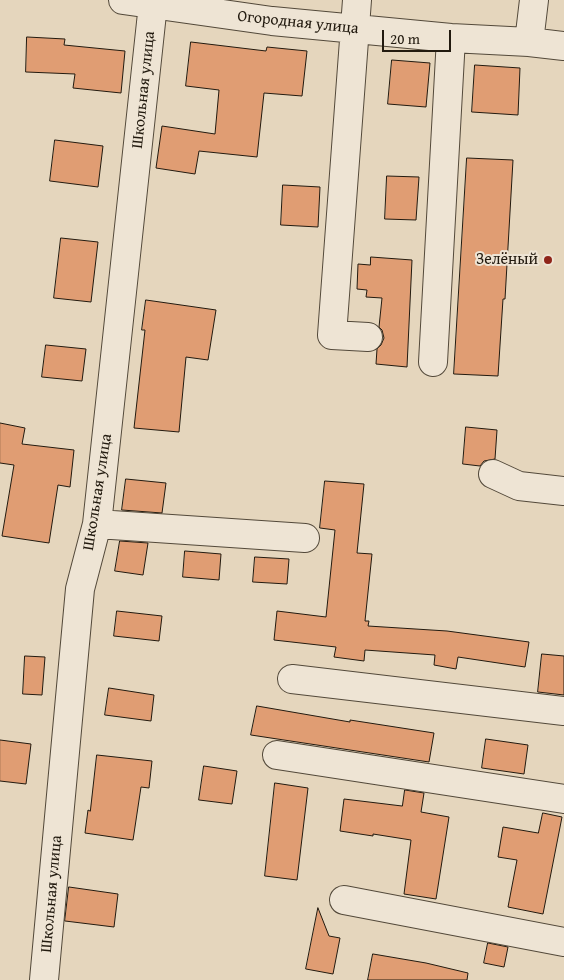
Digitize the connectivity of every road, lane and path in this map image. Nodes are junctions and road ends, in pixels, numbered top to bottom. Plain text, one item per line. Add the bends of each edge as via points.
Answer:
1 (124, 0) edge
2 (357, 0) edge
3 (534, 0) edge
4 (153, 4) junction
5 (273, 10) edge
6 (346, 28) junction
7 (451, 38) junction
8 (529, 42) junction
9 (564, 46) edge
10 (324, 184) dead end
11 (368, 337) dead end
12 (433, 362) dead end
13 (493, 474) dead end
14 (564, 491) edge
15 (97, 524) junction
16 (305, 538) dead end
17 (320, 667) dead end
18 (292, 679) dead end
19 (453, 697) junction
20 (564, 711) edge
21 (277, 755) dead end
22 (564, 799) edge
23 (344, 900) dead end
24 (564, 942) edge
25 (44, 980) edge

1 - 4 street, Огородная улица
2 - 6 street
3 - 8 street
4 - 5 street, Огородная улица
4 - 15 street, Школьная улица
5 - 6 street, Огородная улица
6 - 7 street, Огородная улица
6 - 10 street via 332,158
6 - 11 street via 332,335
7 - 8 street, Огородная улица
7 - 12 street
8 - 9 street, Огородная улица
13 - 14 street via 519,486
15 - 16 street
15 - 25 street, Школьная улица via 80,589
17 - 19 street via 440,685
18 - 19 street
19 - 20 street
21 - 22 street
23 - 24 street

